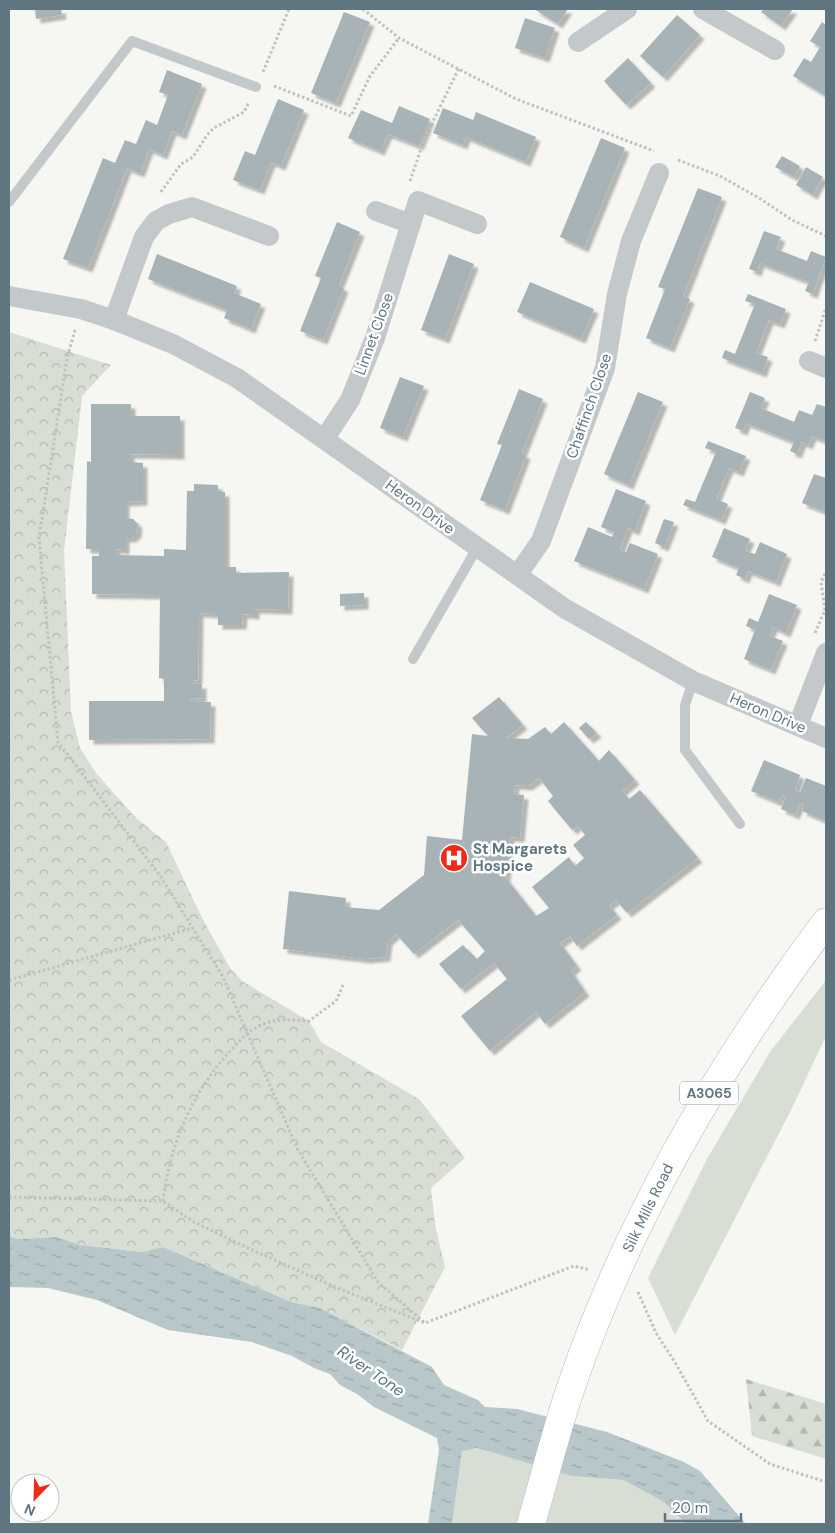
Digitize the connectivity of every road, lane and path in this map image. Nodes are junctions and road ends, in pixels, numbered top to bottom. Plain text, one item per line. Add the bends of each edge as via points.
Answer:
1 (289, 9) edge
2 (363, 9) edge
3 (627, 9) edge
4 (704, 9) edge
5 (399, 38) junction
6 (578, 42) dead end
7 (776, 50) dead end
8 (459, 68) junction
9 (258, 83) junction
10 (664, 161) junction
11 (158, 196) dead end
12 (418, 201) junction
13 (9, 202) edge
14 (376, 212) dead end
15 (411, 224) junction
16 (477, 224) dead end
17 (269, 236) dead end
18 (826, 236) edge
19 (9, 296) edge
20 (826, 308) edge
21 (81, 309) junction
22 (114, 320) junction
23 (818, 364) edge
24 (325, 438) junction
25 (477, 548) junction
26 (826, 572) edge
27 (518, 574) junction
28 (814, 635) dead end
29 (826, 652) edge
30 (413, 659) dead end
31 (693, 681) junction
32 (798, 725) junction
33 (826, 738) edge
34 (740, 824) dead end
35 (440, 851) dead end
36 (445, 856) dead end
37 (826, 922) edge
38 (193, 928) junction
39 (9, 980) edge
40 (343, 985) dead end
41 (248, 1033) junction
42 (9, 1197) edge
43 (164, 1201) junction
44 (614, 1277) junction
45 (425, 1323) junction
46 (826, 1482) edge
47 (531, 1524) edge

1 - 9 path
2 - 5 path
3 - 6 street
4 - 7 street
5 - 8 path
5 - 9 path via 370,76 350,116
8 - 10 path via 516,99
8 - 12 path via 424,140 409,184
9 - 11 path via 244,112 214,128 192,157 181,164
9 - 13 lane via 132,42
10 - 18 path via 720,176 792,220
10 - 27 street, Chaffinch Close via 632,241 617,294 605,368 541,541
12 - 15 street, Linnet Close
12 - 16 street
14 - 15 street
15 - 24 street, Linnet Close via 375,338 350,400
17 - 22 street via 192,207 156,221 144,237
19 - 21 street, Heron Drive
20 - 23 path
21 - 22 street, Heron Drive
21 - 38 path via 67,358 39,538 58,742 161,877
22 - 24 street, Heron Drive via 173,344 237,378
24 - 25 street, Heron Drive
25 - 27 street, Heron Drive
25 - 30 lane
26 - 28 path via 821,582 825,610
27 - 31 street, Heron Drive via 564,608
29 - 32 street
31 - 32 street, Heron Drive
31 - 34 lane via 685,706 685,750
32 - 33 street, Heron Drive
35 - 36 path
37 - 44 main road, Silk Mills Road / A3065 via 717,1079 662,1176
38 - 39 path
38 - 41 path via 223,976
40 - 41 path via 336,1001 309,1021 283,1019 263,1024
41 - 43 path via 213,1070 193,1103 174,1147
41 - 45 path via 298,1150 378,1282
42 - 43 path
43 - 45 path via 194,1222 248,1248
44 - 45 path via 574,1266
44 - 46 path via 636,1289 656,1333 708,1421 770,1464
44 - 47 main road, Silk Mills Road / A3065 via 570,1390

